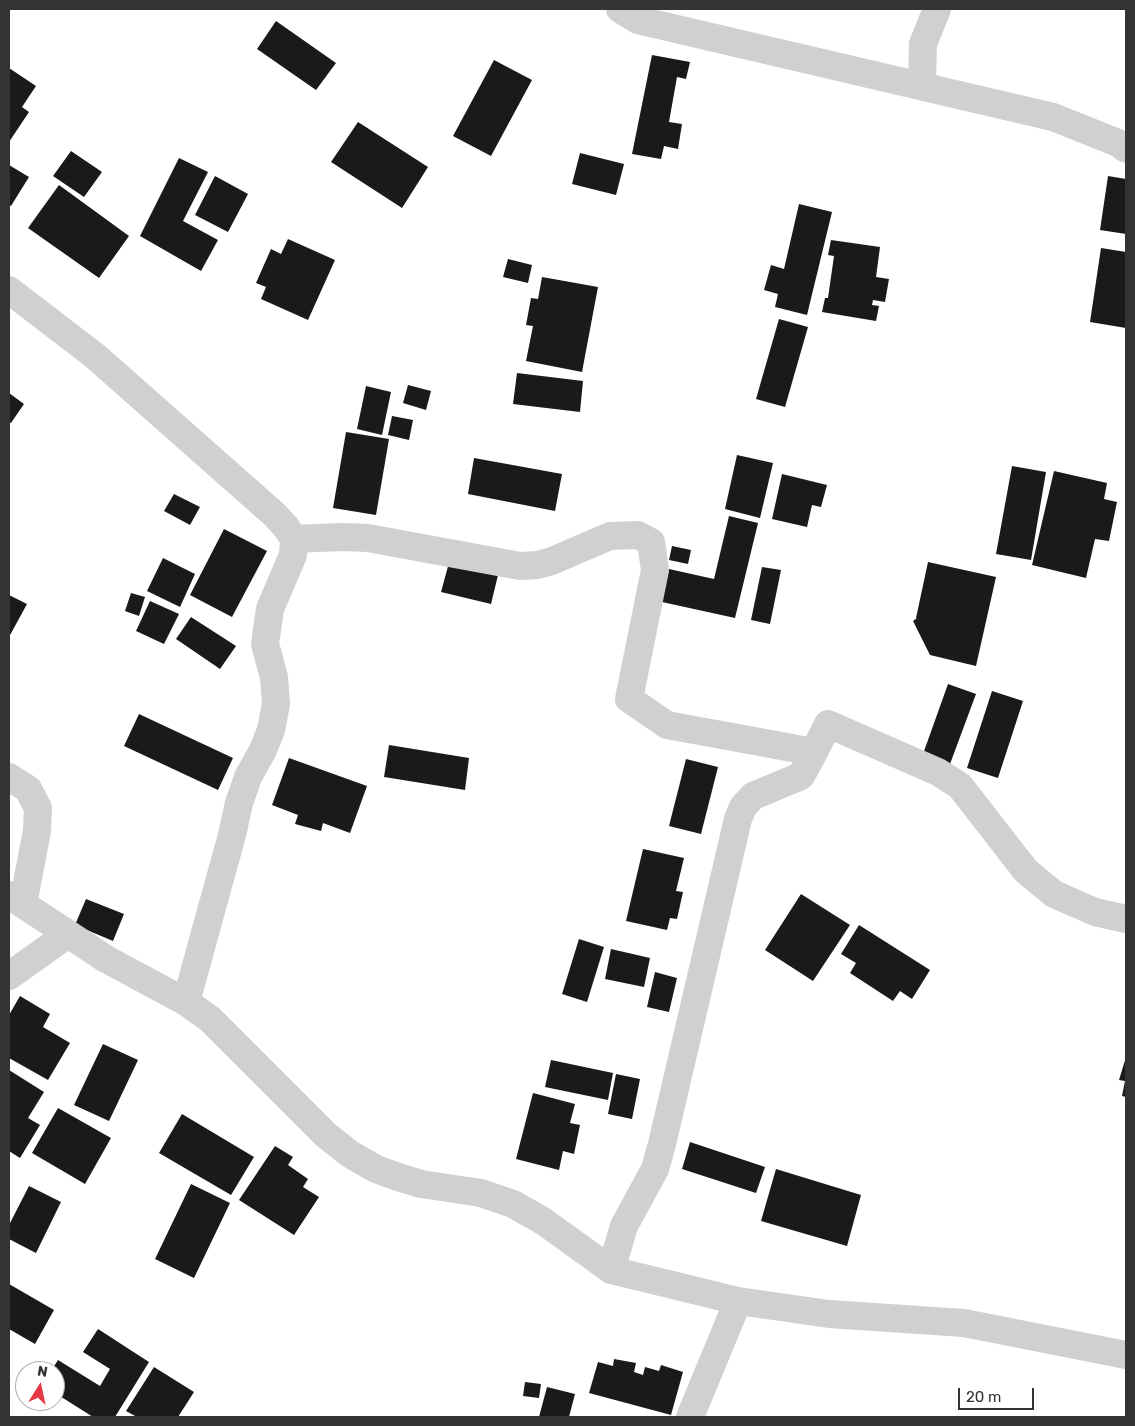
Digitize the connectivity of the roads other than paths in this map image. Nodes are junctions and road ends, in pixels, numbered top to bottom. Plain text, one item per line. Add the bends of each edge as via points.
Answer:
1 (937, 9) edge
2 (634, 13) edge
3 (922, 86) junction
4 (1126, 149) edge
5 (9, 290) edge
6 (294, 539) junction
7 (814, 752) junction
8 (9, 777) edge
9 (16, 899) edge
10 (1126, 919) edge
11 (68, 934) junction
12 (9, 976) edge
13 (186, 1002) junction
14 (611, 1270) junction
15 (738, 1301) junction
16 (1126, 1355) edge
17 (690, 1417) edge

1 - 3 street via 923,44
2 - 3 street
3 - 4 street via 1053,117
5 - 6 street via 95,356 275,515
6 - 7 street via 368,538 520,566 552,561 610,536 638,535 651,542 656,570 629,699 667,726
6 - 13 street via 293,555 270,609 265,644 274,677 276,704 272,730 239,803
7 - 10 street via 828,724 938,772 960,786 1026,871 1054,894 1095,912
7 - 14 street via 801,776 754,796 743,807 738,819 655,1169 624,1226
8 - 9 street via 28,789 38,808 37,831
9 - 11 street
11 - 12 street
11 - 13 street via 106,959
13 - 14 street via 210,1019 326,1135 350,1154 398,1177 421,1184 481,1193 513,1204 543,1220
14 - 15 street
15 - 16 street via 829,1314 964,1323
15 - 17 street

